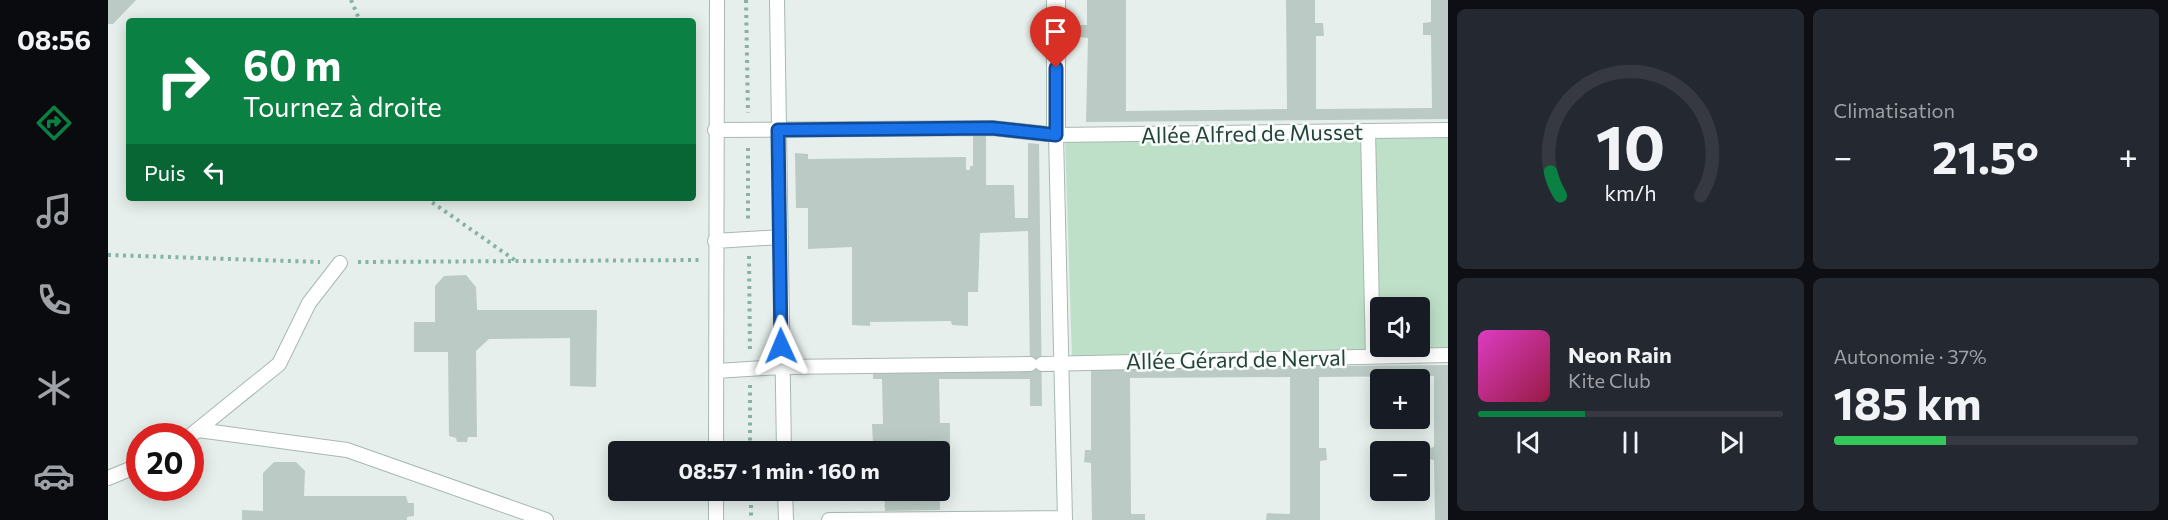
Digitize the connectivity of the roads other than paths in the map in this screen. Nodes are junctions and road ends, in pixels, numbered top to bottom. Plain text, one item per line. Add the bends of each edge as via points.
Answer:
1 (717, 0) edge
2 (777, 0) edge
3 (1056, 0) edge
4 (715, 130) junction
5 (778, 130) junction
6 (1448, 130) edge
7 (1368, 131) junction
8 (1056, 135) junction
9 (781, 237) junction
10 (715, 241) junction
11 (340, 262) road end
12 (1372, 297) edge
13 (1430, 355) edge
14 (1448, 355) edge
15 (1370, 356) edge
16 (1059, 364) junction
17 (781, 367) junction
18 (716, 371) junction
19 (204, 425) edge
20 (204, 434) edge
21 (716, 441) edge
22 (784, 441) edge
23 (126, 471) edge
24 (108, 478) edge
25 (716, 501) edge
26 (785, 501) edge
27 (1065, 519) edge
28 (546, 520) edge
29 (716, 520) edge
30 (786, 520) edge
31 (829, 520) edge

1 - 4 lane
2 - 5 lane
3 - 8 street
4 - 5 lane, Allée Alfred de Musset
4 - 10 lane
5 - 8 lane, Allée Alfred de Musset via 992,128
5 - 9 lane
6 - 7 lane, Allée Alfred de Musset
7 - 8 lane, Allée Alfred de Musset
7 - 12 lane
8 - 16 lane
9 - 10 lane
9 - 17 lane
10 - 18 lane
11 - 19 lane via 309,303 279,364
13 - 14 lane, Allée Gérard de Nerval
15 - 16 lane, Allée Gérard de Nerval
16 - 17 lane, Allée Gérard de Nerval
16 - 27 lane
17 - 18 lane, Allée Gérard de Nerval
17 - 22 lane
18 - 21 lane
20 - 28 lane via 347,450
23 - 24 lane
25 - 29 lane
26 - 30 lane
27 - 31 lane

